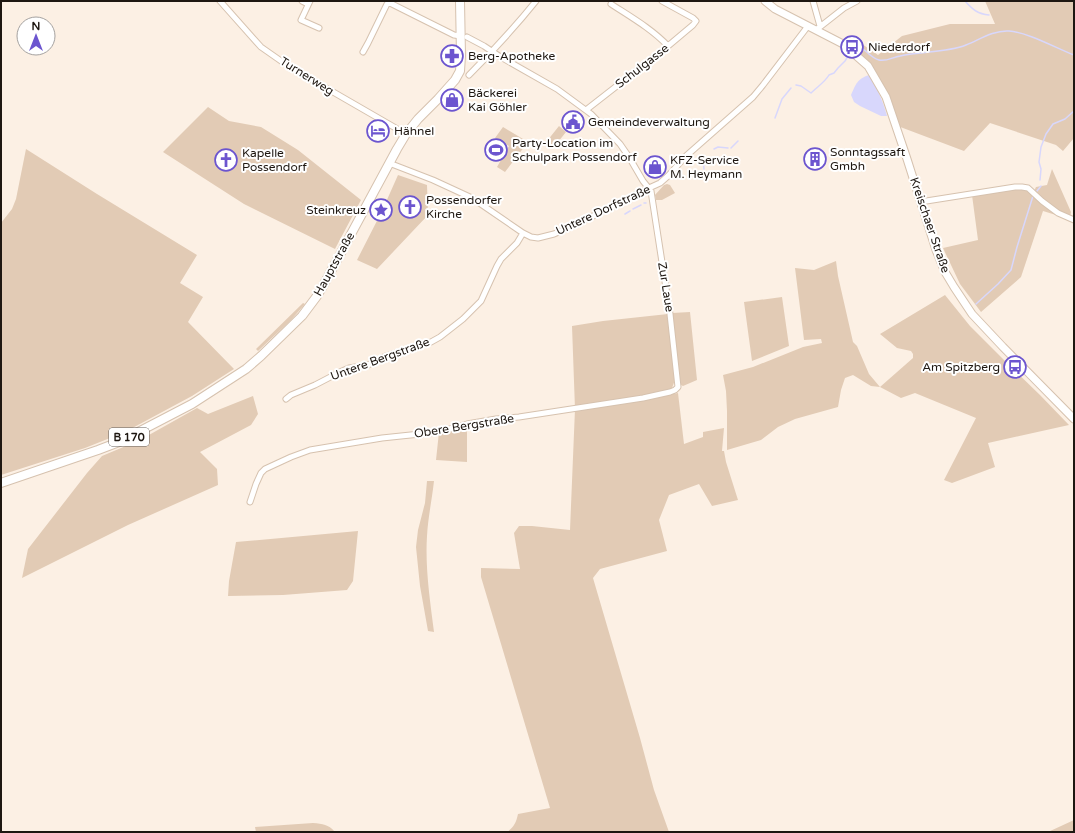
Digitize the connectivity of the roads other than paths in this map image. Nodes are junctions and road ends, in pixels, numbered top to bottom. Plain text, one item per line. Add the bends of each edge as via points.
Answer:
1 (220, 1) edge
2 (302, 1) edge
3 (460, 1) edge
4 (536, 1) edge
5 (662, 1) edge
6 (765, 1) edge
7 (813, 1) edge
8 (857, 1) edge
9 (309, 3) edge
10 (611, 4) dead end
11 (808, 26) junction
12 (319, 28) dead end
13 (818, 28) junction
14 (464, 36) junction
15 (668, 46) junction
16 (363, 52) dead end
17 (492, 52) junction
18 (469, 74) dead end
19 (586, 110) junction
20 (406, 134) junction
21 (389, 163) junction
22 (649, 188) junction
23 (920, 202) junction
24 (1074, 220) edge
25 (523, 233) junction
26 (678, 387) joint
27 (286, 399) dead end
28 (1074, 419) edge
29 (1, 483) edge
30 (250, 502) dead end

1 - 20 street, Turnerweg via 261,46
2 - 9 street
3 - 14 main road, Hauptstraße / B 170
4 - 17 street
5 - 15 street, Schulgasse via 696,21
6 - 11 main road, Kreischaer Straße
7 - 13 street
8 - 13 street
9 - 12 street via 301,20
10 - 15 street
11 - 13 main road, Kreischaer Straße
11 - 22 street, Untere Dorfstraße via 753,97 687,155 660,183
13 - 23 main road, Kreischaer Straße via 843,44 868,66 886,97
14 - 16 street via 454,35 390,3 386,4
14 - 17 street
14 - 20 main road, Hauptstraße / B 170 via 460,71 455,80
15 - 19 street, Schulgasse
17 - 18 street
17 - 19 street via 557,89
19 - 22 street via 620,144 642,182
20 - 21 main road, Hauptstraße / B 170
21 - 25 street via 472,198
21 - 29 main road, Hauptstraße / B 170 via 314,300 302,316 246,369 192,404 119,442
22 - 25 street, Untere Dorfstraße via 554,234 538,238
22 - 26 street, Zur Laue via 670,314
23 - 24 street via 1022,187 1028,188 1058,213
23 - 28 main road, Kreischaer Straße via 945,272 972,314
25 - 27 street, Untere Bergstraße via 501,259 481,301 440,337 368,365 344,370
26 - 30 street, Obere Bergstraße via 670,392 643,398 496,419 440,432 382,438 310,450 265,468

